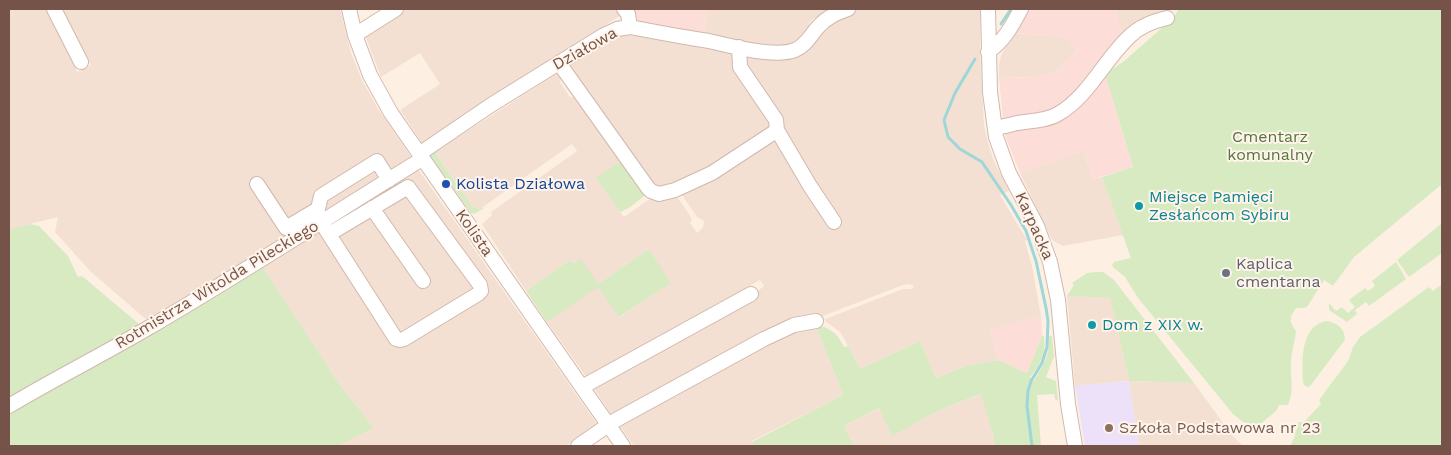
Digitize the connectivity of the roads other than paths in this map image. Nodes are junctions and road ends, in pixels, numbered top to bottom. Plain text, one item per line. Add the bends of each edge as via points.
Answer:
1 (54, 9) edge
2 (349, 9) edge
3 (396, 9) edge
4 (624, 9) edge
5 (848, 9) edge
6 (988, 9) edge
7 (1021, 9) edge
8 (1167, 18) dead end
9 (630, 27) junction
10 (355, 35) junction
11 (740, 47) junction
12 (988, 52) junction
13 (81, 62) dead end
14 (559, 63) junction
15 (995, 128) junction
16 (777, 130) junction
17 (421, 156) junction
18 (389, 180) junction
19 (257, 184) dead end
20 (372, 208) junction
21 (834, 222) dead end
22 (325, 228) junction
23 (423, 281) dead end
24 (751, 294) dead end
25 (816, 321) dead end
26 (582, 387) junction
27 (9, 406) edge
28 (609, 426) junction
29 (578, 446) edge
30 (623, 446) edge
31 (1075, 446) edge

1 - 13 street
2 - 10 street, Kolista
3 - 10 street
4 - 9 street
5 - 11 street, Działowa via 823,22 795,50 776,53
6 - 12 street, Karpacka
7 - 12 street via 1007,34
8 - 15 street via 1144,26 1130,36 1085,91 1057,115
9 - 11 street, Działowa
9 - 14 street, Działowa via 604,34
10 - 17 street, Kolista via 370,75
11 - 16 street via 740,66 776,120
12 - 15 street, Karpacka
14 - 16 street via 648,188 655,193 675,190 712,173
14 - 17 street, Działowa via 491,105
15 - 31 street, Karpacka via 1002,156 1037,226 1050,262 1058,300
16 - 21 street
17 - 18 street, Rotmistrza Witolda Pileckiego
17 - 26 street, Kolista
18 - 19 street via 377,161 320,196 318,209 286,228
18 - 22 street, Rotmistrza Witolda Pileckiego
20 - 22 street
20 - 22 street via 408,186 480,285 481,291 400,340 394,336
20 - 23 street
22 - 27 street, Rotmistrza Witolda Pileckiego
24 - 26 street
25 - 28 street via 794,325 764,338
26 - 28 street, Kolista
28 - 29 street
28 - 30 street, Kolista

